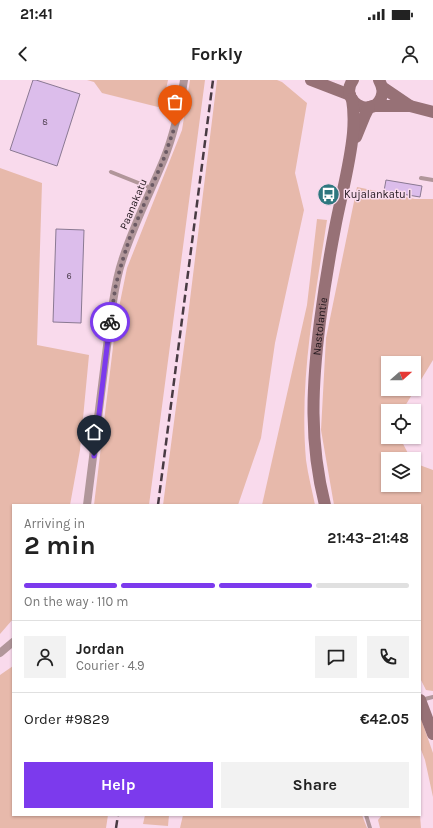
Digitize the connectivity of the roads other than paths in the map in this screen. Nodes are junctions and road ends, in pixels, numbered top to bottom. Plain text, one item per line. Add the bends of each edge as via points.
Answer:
1 (184, 80) edge
2 (311, 80) edge
3 (353, 80) edge
4 (380, 84) edge
5 (351, 97) junction
6 (410, 106) junction
7 (370, 107) junction
8 (433, 112) edge
9 (351, 149) junction
10 (111, 172) dead end
11 (421, 178) dead end
12 (433, 180) edge
13 (152, 188) junction
14 (87, 504) edge
15 (326, 504) edge
16 (12, 643) edge
17 (0, 653) edge
18 (433, 697) edge
19 (421, 700) edge
20 (421, 703) edge
21 (433, 734) edge
22 (366, 816) edge
23 (370, 828) edge

1 - 13 street, Paanakatu via 175,126
2 - 5 main road
3 - 5 main road, Nastolantie via 350,86
4 - 6 main road
4 - 7 main road, Nastolantie via 382,96
5 - 7 main road via 357,105
5 - 9 main road, Nastolantie via 354,109
6 - 7 main road
6 - 8 main road
7 - 9 main road, Nastolantie
9 - 15 main road, Nastolantie via 325,284 313,395 315,454
10 - 13 lane
11 - 12 lane
13 - 14 street, Paanakatu via 130,237 116,284
16 - 17 street
18 - 19 lane
20 - 21 main road
22 - 23 lane

